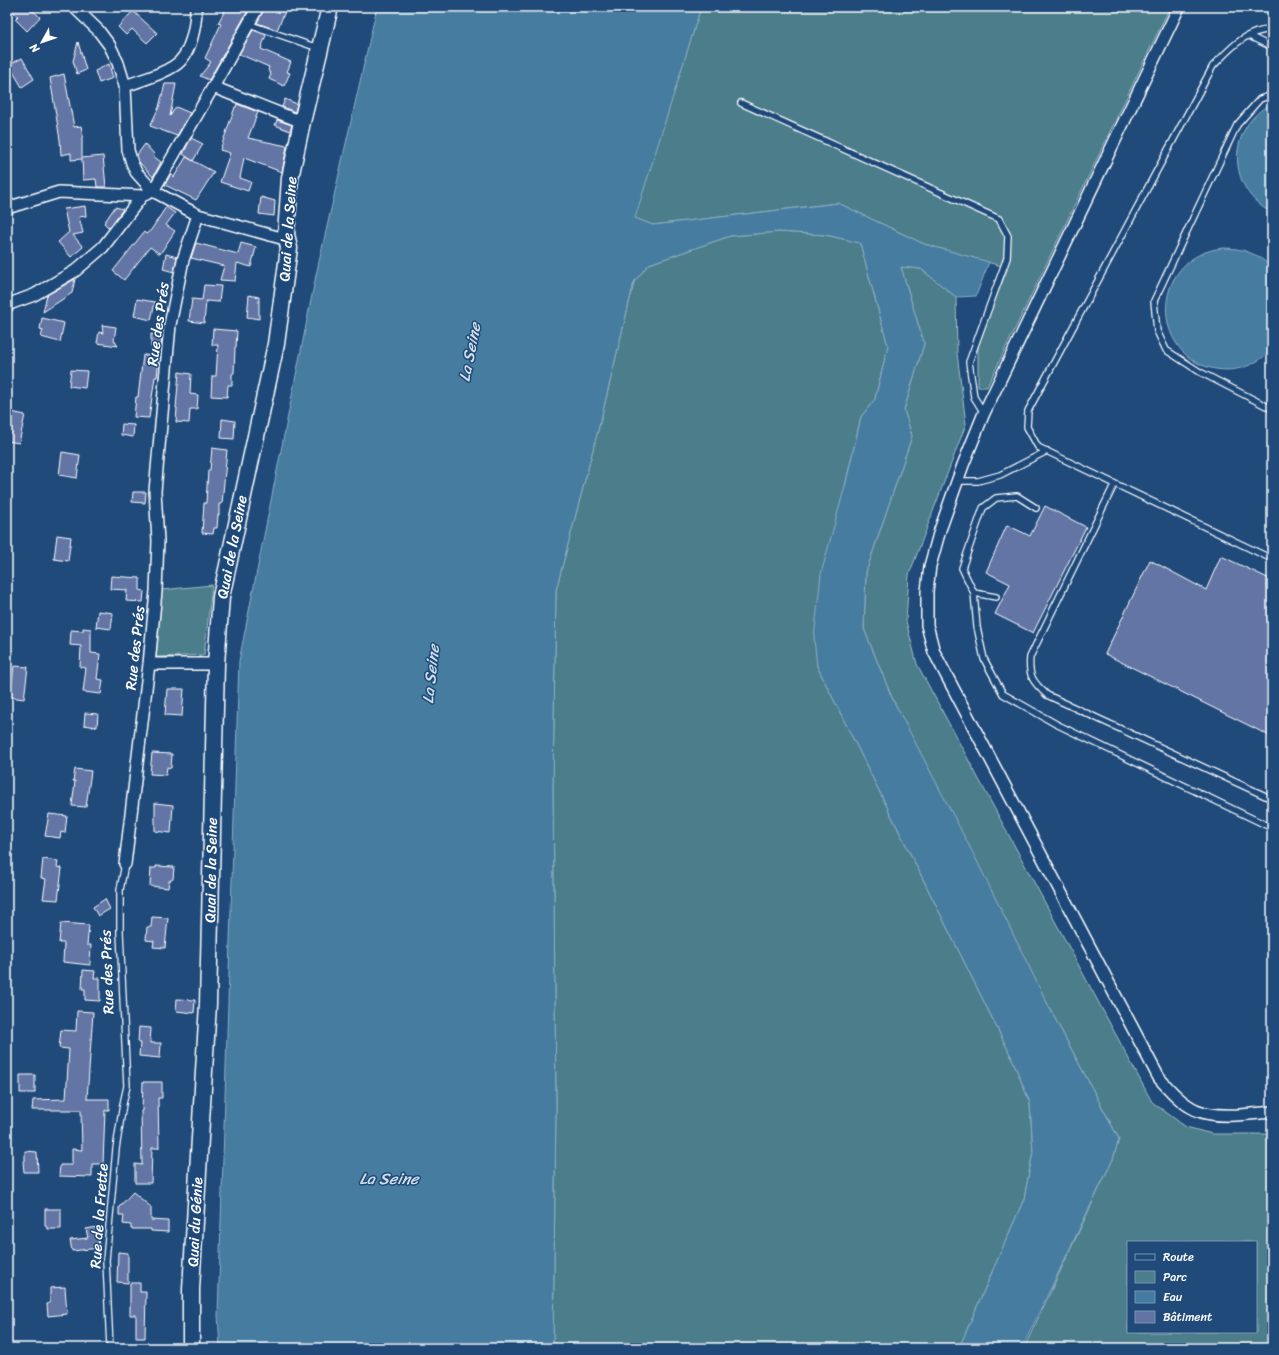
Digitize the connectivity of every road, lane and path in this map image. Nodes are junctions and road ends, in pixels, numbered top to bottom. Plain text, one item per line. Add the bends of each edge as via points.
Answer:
1 (74, 7) edge
2 (196, 7) edge
3 (258, 7) edge
4 (330, 7) edge
5 (1178, 7) edge
6 (248, 24) junction
7 (1272, 30) edge
8 (1249, 36) junction
9 (1272, 47) edge
10 (320, 48) junction
11 (124, 86) junction
12 (213, 87) junction
13 (1272, 95) edge
14 (741, 104) dead end
15 (302, 122) junction
16 (148, 194) junction
17 (7, 208) edge
18 (198, 215) junction
19 (288, 240) junction
20 (7, 306) edge
21 (1272, 409) edge
22 (984, 413) junction
23 (1047, 451) junction
24 (957, 482) junction
25 (1114, 484) junction
26 (1036, 508) dead end
27 (1272, 559) edge
28 (974, 593) junction
29 (996, 597) dead end
30 (149, 664) junction
31 (216, 664) junction
32 (1272, 799) edge
33 (1272, 828) edge
34 (125, 864) joint
35 (127, 1086) joint
36 (202, 1096) joint
37 (1272, 1112) edge
38 (110, 1348) edge
39 (191, 1348) edge

1 - 11 street via 98,30 110,46
2 - 11 street via 191,41 184,56 175,66
3 - 6 street
4 - 10 street, Quai de la Seine
5 - 22 street
6 - 10 lane
6 - 12 street
7 - 8 lane via 1262,30
8 - 9 lane
8 - 23 lane via 1237,42 1213,66 1028,411 1027,427 1038,447
10 - 15 street, Quai de la Seine
11 - 16 street via 128,150
12 - 15 street
12 - 16 street
13 - 21 lane via 1260,99 1236,125 1154,301 1157,331 1166,350 1200,372
14 - 22 lane via 999,219 1008,236 1007,258 969,362 974,397
15 - 19 street, Quai de la Seine via 290,178 286,234
16 - 17 street via 59,192
16 - 18 street
16 - 20 street via 97,254 75,271 34,295
18 - 19 street
18 - 30 street, Rue des Prés via 183,260 170,325 155,491 158,541
19 - 31 street, Quai de la Seine via 276,344 221,597
22 - 24 street
23 - 24 lane via 1000,475 978,481
23 - 25 lane
24 - 37 street via 932,558 927,591 927,626 934,652 1159,1078 1197,1111 1222,1116
25 - 27 lane
25 - 32 lane via 1030,657 1029,669 1036,684 1047,695
26 - 28 lane via 1017,496 996,498 983,508 962,568
28 - 29 lane
28 - 33 lane via 976,627 984,660 1003,694 1056,724
30 - 31 street
30 - 34 street, Rue des Prés
31 - 36 street, Quai de la Seine via 208,1004
34 - 35 lane, Rue des Prés via 120,890 120,932
35 - 38 lane, Rue de la Frette via 116,1149 106,1260
36 - 39 street, Quai du Génie via 191,1289

